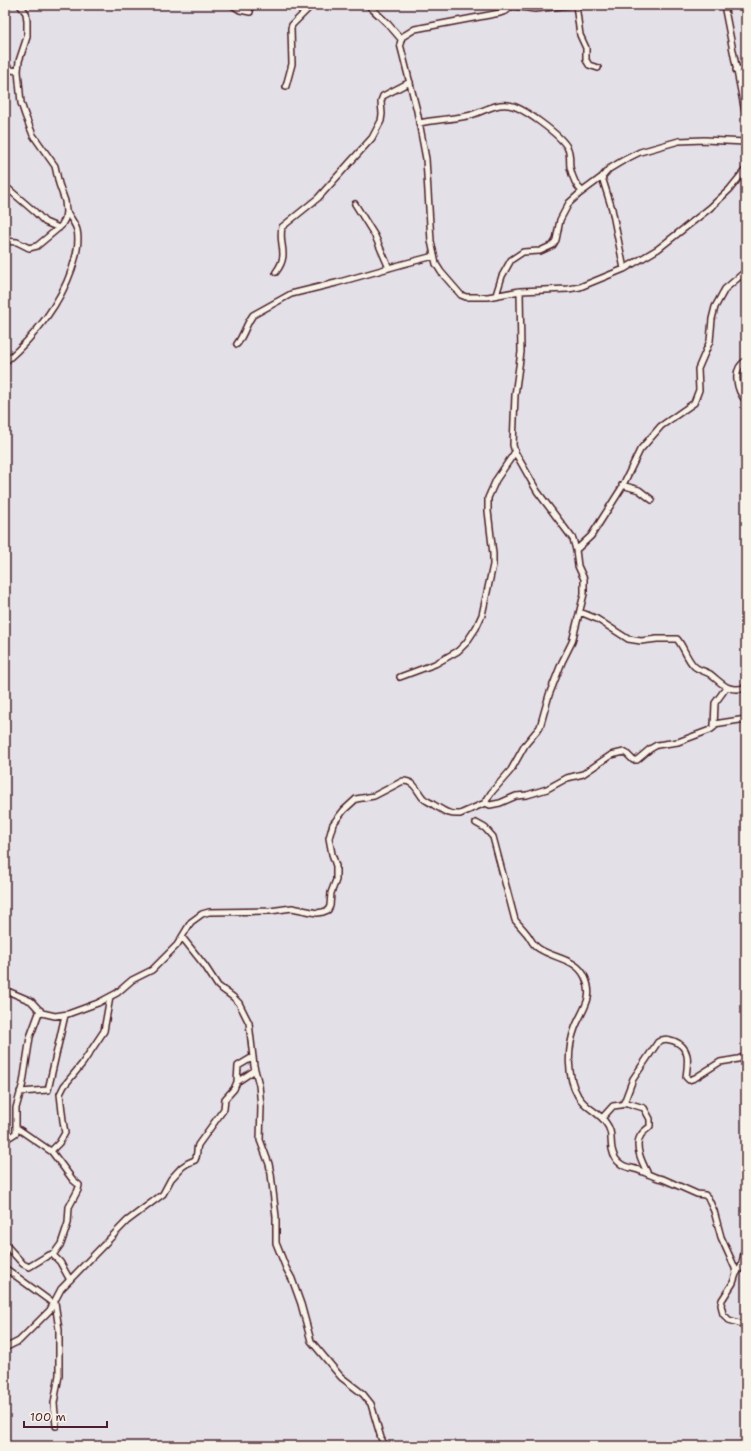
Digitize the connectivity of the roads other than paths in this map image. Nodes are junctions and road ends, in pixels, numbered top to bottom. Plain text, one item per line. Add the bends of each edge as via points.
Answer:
1 (20, 5) edge
2 (232, 5) edge
3 (312, 5) edge
4 (368, 5) edge
5 (571, 5) edge
6 (576, 5) edge
7 (724, 5) edge
8 (513, 6) edge
9 (250, 12) dead end
10 (401, 39) junction
11 (5, 64) edge
12 (598, 68) dead end
13 (746, 68) edge
14 (736, 70) junction
15 (18, 72) junction
16 (410, 82) junction
17 (286, 86) dead end
18 (746, 117) edge
19 (419, 123) junction
20 (746, 142) edge
21 (746, 169) edge
22 (602, 177) junction
23 (5, 186) edge
24 (582, 192) junction
25 (355, 204) dead end
26 (66, 211) junction
27 (58, 228) junction
28 (5, 241) edge
29 (434, 256) junction
30 (389, 268) junction
31 (624, 269) junction
32 (746, 271) edge
33 (276, 272) dead end
34 (520, 291) junction
35 (496, 295) junction
36 (237, 344) dead end
37 (746, 361) edge
38 (5, 362) edge
39 (746, 401) edge
40 (515, 452) junction
41 (622, 486) junction
42 (652, 500) dead end
43 (576, 550) junction
44 (580, 612) junction
45 (400, 677) dead end
46 (726, 688) junction
47 (746, 688) edge
48 (746, 719) edge
49 (714, 724) junction
50 (485, 803) junction
51 (476, 823) dead end
52 (182, 937) junction
53 (5, 990) edge
54 (110, 997) junction
55 (40, 1010) junction
56 (65, 1015) junction
57 (746, 1056) edge
58 (253, 1057) junction
59 (255, 1070) junction
60 (237, 1082) junction
61 (20, 1092) junction
62 (624, 1102) junction
63 (603, 1117) junction
64 (17, 1128) junction
65 (5, 1140) edge
66 (51, 1151) junction
67 (649, 1174) junction
68 (5, 1244) edge
69 (746, 1245) edge
70 (52, 1255) junction
71 (5, 1268) edge
72 (736, 1274) junction
73 (70, 1280) junction
74 (54, 1303) junction
75 (746, 1325) edge
76 (5, 1348) edge
77 (56, 1426) dead end
78 (385, 1446) edge

1 - 15 street via 27,16 27,30
2 - 9 street
3 - 17 street via 291,28 292,64
4 - 10 street
5 - 8 street via 535,9
6 - 12 street via 580,35 586,48 586,60 589,65
7 - 14 street
8 - 10 street via 500,13 415,29
10 - 16 street via 401,51
11 - 15 street
13 - 14 street
14 - 18 street
15 - 26 street via 24,112 33,134 56,166
16 - 19 street
16 - 33 street via 383,96 381,121 372,138 318,198 282,227 282,263
19 - 24 street via 467,116 499,105 513,105 563,141 570,154 570,168 574,180
19 - 29 street via 427,164
20 - 22 street via 679,141 634,155 609,169
21 - 31 street via 710,208 658,249
22 - 24 street
22 - 31 street via 612,209
23 - 27 street via 46,223
24 - 35 street via 566,207 553,245 543,250 523,252 515,257 507,266
25 - 30 street via 375,236
26 - 27 street via 65,219
26 - 38 street via 76,226 78,238 77,253 67,282 43,324
27 - 28 street via 33,248
29 - 30 street
29 - 35 street via 441,272 461,295 471,298
30 - 36 street via 286,296 253,315
31 - 34 street via 580,287 554,291
32 - 41 street via 725,289 715,307 710,341 698,369 699,390 694,403 651,436 636,456
34 - 35 street
34 - 40 street via 522,342 515,395
37 - 39 street via 737,374 737,382 741,396
40 - 43 street via 542,500 573,539
40 - 45 street via 496,480 488,498 493,565 482,615 476,628 458,651 435,664
41 - 42 street via 639,490
41 - 43 street via 591,536
43 - 44 street via 585,586
44 - 46 street via 597,619 628,639 677,639 694,665
44 - 50 street via 572,642 546,704 540,727
46 - 47 street
46 - 49 street via 715,704
48 - 49 street
49 - 50 street via 714,727 705,732 678,742 657,745 637,760 633,760 624,752 612,755 583,774 567,778 547,789 527,796 516,796 500,803
50 - 52 street via 460,814 449,814 424,798 413,783 408,781 403,781 374,796 356,799 338,817 330,831 336,880 328,910 317,913 292,908 207,913 197,916
51 - 63 street via 493,837 518,925 527,933 533,944 571,962 585,977 589,989 588,1002 575,1027 570,1045 570,1069 578,1096 586,1106
52 - 54 street via 173,950 152,970 132,980
52 - 58 street via 218,986 233,997 242,1009 249,1023
53 - 55 street via 32,1001
54 - 56 street via 98,1004
54 - 66 street via 104,1031 60,1094 65,1133
55 - 56 street via 47,1015
55 - 61 street via 30,1037
56 - 61 street via 48,1090
57 - 62 street via 720,1062 689,1080 686,1077 688,1058 685,1048 666,1038 662,1039 633,1079
58 - 59 street
58 - 60 street via 238,1066
59 - 60 street
59 - 78 street via 261,1107 260,1140 271,1174 276,1243 301,1304 311,1341 341,1377 371,1404
60 - 73 street via 225,1099 223,1112 198,1145 195,1160 182,1167 171,1179 163,1194 127,1221
61 - 64 street via 16,1108
62 - 63 street via 614,1106
62 - 67 street via 644,1108 650,1119 650,1126 640,1136 638,1144 642,1161
63 - 67 street via 609,1127 615,1157 620,1164
64 - 65 street via 13,1135
64 - 66 street
66 - 70 street via 79,1187 69,1207 68,1223 61,1244
67 - 72 street via 708,1198
68 - 70 street via 29,1267
69 - 72 street via 741,1267
70 - 73 street via 60,1262
71 - 74 street
72 - 75 street via 722,1300 722,1310 729,1320
73 - 74 street via 61,1289
74 - 76 street via 19,1341
74 - 77 street via 60,1330 59,1375 54,1403

